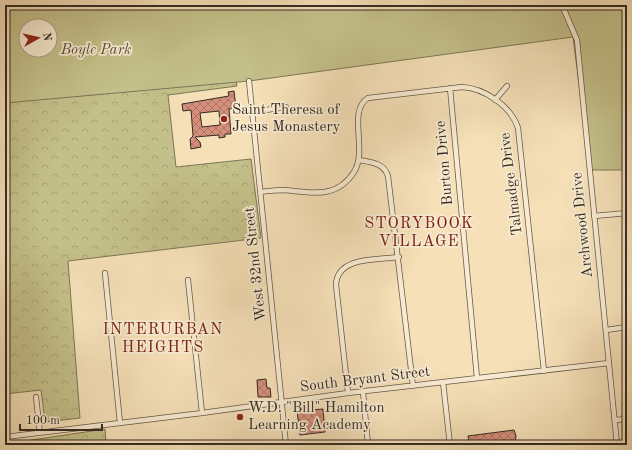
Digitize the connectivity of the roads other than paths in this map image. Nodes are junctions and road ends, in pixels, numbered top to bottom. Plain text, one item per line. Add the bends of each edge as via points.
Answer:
1 (562, 5) edge
2 (249, 81) dead end
3 (507, 86) dead end
4 (450, 88) junction
5 (495, 100) junction
6 (286, 107) dead end
7 (252, 112) junction
8 (359, 160) junction
9 (260, 192) junction
10 (627, 213) edge
11 (594, 216) junction
12 (399, 257) junction
13 (105, 273) dead end
14 (188, 280) dead end
15 (627, 327) edge
16 (606, 330) junction
17 (609, 363) junction
18 (544, 371) junction
19 (477, 378) junction
20 (443, 382) junction
21 (413, 386) junction
22 (363, 392) junction
23 (348, 393) junction
24 (36, 397) dead end
25 (282, 402) junction
26 (202, 414) junction
27 (627, 419) edge
28 (616, 420) junction
29 (120, 423) junction
30 (40, 433) junction
31 (5, 437) edge
32 (286, 445) edge
33 (368, 445) edge
34 (450, 445) edge
35 (617, 445) edge

1 - 11 street, Archwood Drive via 577,40
2 - 7 street, West 32nd Street
3 - 5 street
4 - 5 street, Talmadge Drive via 474,89
4 - 8 street, Talmadge Drive via 374,96 364,100 358,113
4 - 19 street, Burton Drive
5 - 18 street, Talmadge Drive via 514,118 519,135
6 - 7 street
7 - 9 street, West 32nd Street
8 - 9 street, Talmadge Drive via 348,181 330,192
8 - 12 street via 378,164 387,172
9 - 25 street, West 32nd Street
10 - 11 street
11 - 16 street, Archwood Drive
12 - 21 street
12 - 23 street via 350,264 337,276
13 - 29 street
14 - 26 street
15 - 16 street
16 - 17 street, Archwood Drive
17 - 18 street, South Bryant Street
17 - 28 street, Archwood Drive
18 - 19 street, South Bryant Street
19 - 20 street, South Bryant Street
20 - 21 street, South Bryant Street
20 - 34 street
21 - 22 street, South Bryant Street
22 - 23 street, South Bryant Street
22 - 33 street
23 - 25 street, South Bryant Street
24 - 30 street
25 - 26 street, South Bryant Street
25 - 32 street, West 32nd Street
26 - 29 street, South Bryant Street
27 - 28 street
28 - 35 street, Archwood Drive
29 - 30 street, South Bryant Street
30 - 31 street, South Bryant Street

